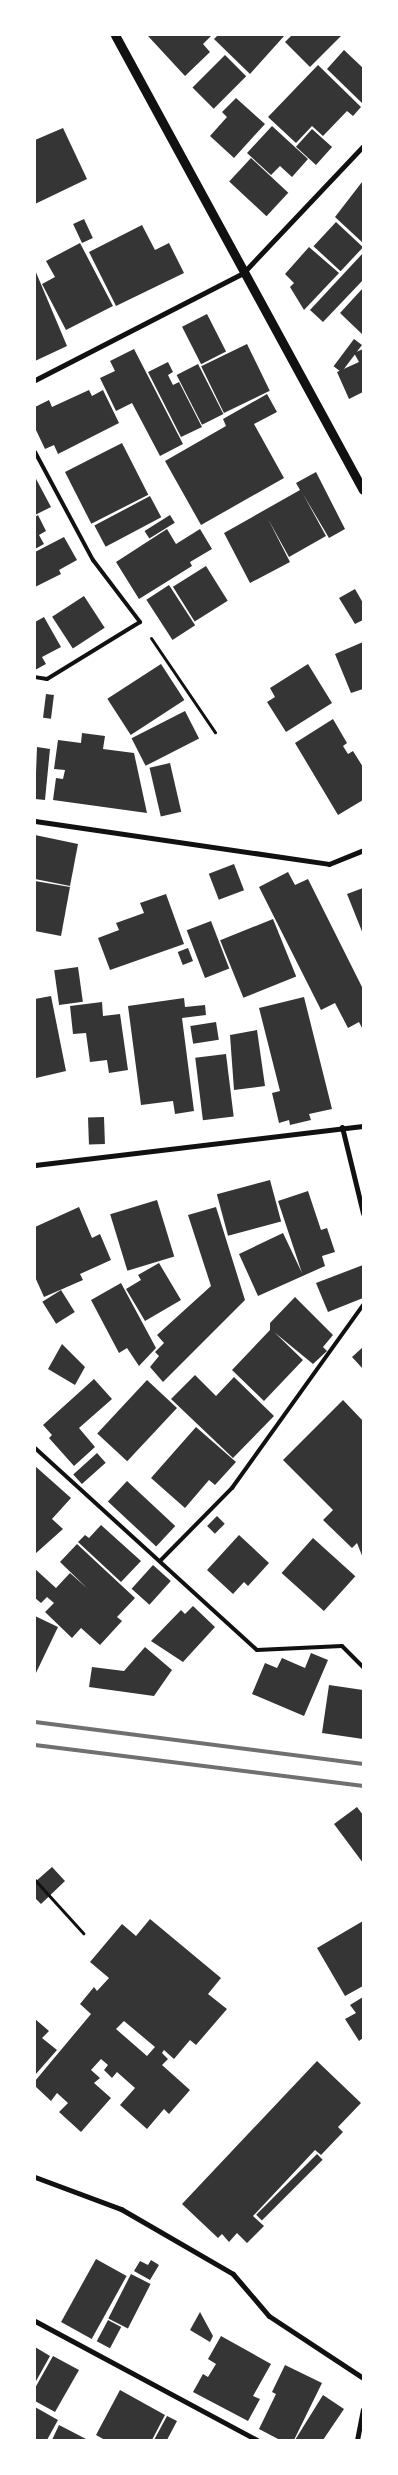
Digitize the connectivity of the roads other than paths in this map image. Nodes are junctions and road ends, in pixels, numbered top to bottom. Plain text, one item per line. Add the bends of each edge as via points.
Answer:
1 (115, 35) edge
2 (363, 146) edge
3 (243, 273) junction
4 (35, 380) edge
5 (35, 452) edge
6 (363, 490) edge
7 (35, 677) edge
8 (35, 821) edge
9 (363, 850) edge
10 (363, 1126) edge
11 (342, 1127) junction
12 (35, 1164) edge
13 (363, 1213) edge
14 (363, 1304) edge
15 (35, 1448) edge
16 (160, 1561) junction
17 (363, 1667) edge
18 (35, 2177) edge
19 (35, 2321) edge
20 (363, 2378) edge
21 (363, 2410) edge
22 (257, 2440) edge
23 (357, 2440) edge

1 - 3 street
2 - 3 street
3 - 4 street
3 - 6 street
5 - 7 lane via 93,560 140,622 47,679
8 - 9 street via 329,864
10 - 11 street
11 - 12 street
11 - 13 street
14 - 16 lane via 232,1488
15 - 16 lane
16 - 17 lane via 257,1650 342,1646
18 - 20 street via 121,2209 234,2274 268,2316
19 - 22 street
21 - 23 street

